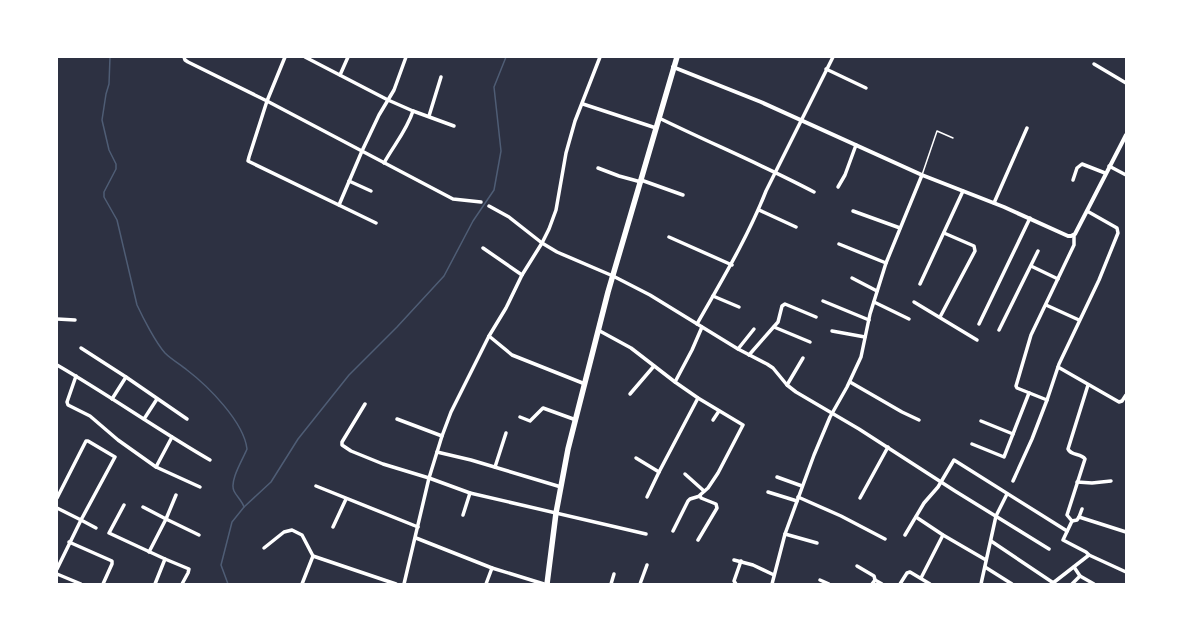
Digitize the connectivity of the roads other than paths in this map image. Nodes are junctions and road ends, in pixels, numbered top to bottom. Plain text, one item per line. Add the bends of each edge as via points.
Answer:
1 (184, 57) edge
2 (285, 57) edge
3 (305, 57) edge
4 (348, 57) edge
5 (406, 57) edge
6 (600, 57) edge
7 (677, 57) edge
8 (833, 57) edge
9 (1094, 64) dead end
10 (673, 67) junction
11 (826, 69) junction
12 (340, 75) junction
13 (441, 77) dead end
14 (1126, 82) edge
15 (866, 88) dead end
16 (388, 100) junction
17 (267, 101) junction
18 (583, 104) junction
19 (413, 111) junction
20 (429, 116) junction
21 (659, 118) junction
22 (802, 121) junction
23 (454, 126) dead end
24 (656, 128) junction
25 (1027, 128) dead end
26 (1126, 135) edge
27 (953, 138) dead end
28 (856, 145) junction
29 (362, 151) junction
30 (384, 163) junction
31 (1109, 166) junction
32 (598, 168) dead end
33 (776, 172) junction
34 (1105, 173) junction
35 (922, 175) junction
36 (1126, 175) edge
37 (1073, 180) dead end
38 (349, 181) junction
39 (641, 181) junction
40 (838, 187) dead end
41 (370, 191) dead end
42 (963, 191) junction
43 (814, 192) dead end
44 (683, 194) dead end
45 (481, 202) dead end
46 (994, 203) junction
47 (339, 205) junction
48 (489, 206) dead end
49 (759, 210) junction
50 (853, 211) dead end
51 (1087, 211) junction
52 (1030, 218) junction
53 (376, 223) dead end
54 (796, 227) dead end
55 (900, 228) junction
56 (944, 233) junction
57 (1074, 235) junction
58 (669, 237) dead end
59 (542, 243) junction
60 (839, 244) dead end
61 (483, 248) dead end
62 (1038, 251) dead end
63 (886, 263) junction
64 (732, 264) junction
65 (1031, 266) junction
66 (522, 275) junction
67 (613, 276) junction
68 (852, 278) dead end
69 (1058, 279) junction
70 (920, 284) dead end
71 (877, 291) junction
72 (713, 296) junction
73 (823, 301) dead end
74 (874, 302) junction
75 (914, 302) dead end
76 (1046, 305) junction
77 (739, 307) dead end
78 (816, 317) dead end
79 (940, 317) junction
80 (57, 319) edge
81 (909, 319) dead end
82 (75, 320) dead end
83 (869, 320) junction
84 (1079, 320) junction
85 (697, 324) junction
86 (979, 324) dead end
87 (702, 327) junction
88 (774, 327) junction
89 (754, 329) dead end
90 (598, 330) junction
91 (999, 330) dead end
92 (832, 331) dead end
93 (489, 336) junction
94 (865, 337) junction
95 (977, 340) dead end
96 (810, 342) dead end
97 (81, 348) dead end
98 (738, 349) junction
99 (749, 355) junction
100 (803, 358) dead end
101 (57, 365) edge
102 (654, 366) junction
103 (1058, 367) junction
104 (76, 376) junction
105 (126, 377) junction
106 (675, 382) junction
107 (850, 382) junction
108 (585, 384) junction
109 (787, 385) junction
110 (1088, 385) junction
111 (1029, 393) junction
112 (630, 394) dead end
113 (1126, 395) edge
114 (698, 398) junction
115 (112, 399) junction
116 (157, 399) junction
117 (1047, 400) junction
118 (365, 404) dead end
119 (719, 410) junction
120 (833, 413) junction
121 (520, 417) dead end
122 (144, 419) junction
123 (187, 419) dead end
124 (397, 419) dead end
125 (576, 420) junction
126 (713, 420) dead end
127 (920, 420) dead end
128 (981, 421) dead end
129 (506, 433) dead end
130 (1013, 434) junction
131 (442, 436) junction
132 (172, 437) junction
133 (972, 444) dead end
134 (888, 447) junction
135 (437, 452) junction
136 (636, 458) dead end
137 (210, 460) dead end
138 (156, 467) junction
139 (495, 467) junction
140 (658, 472) junction
141 (685, 474) dead end
142 (777, 477) dead end
143 (429, 478) junction
144 (1013, 481) dead end
145 (1111, 481) dead end
146 (942, 482) junction
147 (1077, 482) junction
148 (316, 486) dead end
149 (802, 486) junction
150 (200, 487) dead end
151 (561, 487) junction
152 (704, 491) junction
153 (768, 492) dead end
154 (470, 493) junction
155 (1007, 494) junction
156 (176, 495) dead end
157 (700, 496) junction
158 (647, 497) dead end
159 (57, 498) edge
160 (860, 498) dead end
161 (346, 499) junction
162 (797, 499) junction
163 (124, 505) dead end
164 (143, 507) dead end
165 (57, 508) edge
166 (1082, 509) dead end
167 (556, 513) junction
168 (463, 515) dead end
169 (996, 516) junction
170 (916, 517) junction
171 (1079, 517) junction
172 (166, 519) junction
173 (81, 520) junction
174 (1072, 521) junction
175 (333, 527) dead end
176 (418, 527) junction
177 (96, 528) dead end
178 (673, 531) dead end
179 (1067, 532) junction
180 (1126, 532) edge
181 (646, 534) dead end
182 (786, 534) junction
183 (199, 535) dead end
184 (905, 535) dead end
185 (943, 535) junction
186 (416, 538) junction
187 (886, 539) dead end
188 (698, 540) dead end
189 (991, 541) junction
190 (69, 542) junction
191 (817, 543) dead end
192 (264, 548) dead end
193 (1049, 549) dead end
194 (149, 552) junction
195 (1089, 555) junction
196 (313, 556) junction
197 (166, 559) junction
198 (734, 560) dead end
199 (986, 560) junction
200 (741, 561) junction
201 (647, 565) dead end
202 (856, 566) dead end
203 (985, 567) junction
204 (1074, 567) junction
205 (492, 568) junction
206 (57, 569) edge
207 (1126, 572) edge
208 (57, 574) edge
209 (614, 574) dead end
210 (774, 576) junction
211 (1080, 576) junction
212 (921, 578) junction
213 (820, 580) dead end
214 (875, 580) junction
215 (81, 584) edge
216 (102, 584) edge
217 (155, 584) edge
218 (182, 584) edge
219 (302, 584) edge
220 (396, 584) edge
221 (404, 584) edge
222 (486, 584) edge
223 (546, 584) edge
224 (611, 584) edge
225 (640, 584) edge
226 (736, 584) edge
227 (772, 584) edge
228 (829, 584) edge
229 (872, 584) edge
230 (882, 584) edge
231 (900, 584) edge
232 (930, 584) edge
233 (981, 584) edge
234 (1012, 584) edge
235 (1054, 584) edge
236 (1072, 584) edge
237 (1094, 584) edge

1 - 17 street via 188,62
2 - 17 street
3 - 12 street
4 - 12 street
5 - 16 street
6 - 18 street
7 - 10 highway
8 - 11 street
9 - 14 street
10 - 21 highway
10 - 22 street
11 - 15 street
11 - 22 street
12 - 16 street
13 - 20 street
16 - 19 street
16 - 29 street
17 - 29 street
17 - 47 street via 248,161
18 - 24 street
18 - 59 street via 566,153 556,210
19 - 20 street
19 - 30 street via 403,134
20 - 23 street
21 - 24 highway
21 - 33 street
22 - 28 street
22 - 33 street
24 - 39 highway
25 - 46 street
26 - 31 street
27 - 35 lane via 936,131
28 - 35 street
28 - 40 street
29 - 30 street
29 - 38 street
30 - 45 street via 453,199
31 - 34 street
31 - 36 street
32 - 39 street
33 - 43 street
33 - 49 street
34 - 37 street via 1082,164 1077,168
34 - 51 street
35 - 42 street
35 - 55 street
38 - 41 street
38 - 47 street
39 - 44 street
39 - 67 highway
42 - 46 street
42 - 56 street
46 - 52 street
47 - 53 street
48 - 59 street via 509,217
49 - 54 street
49 - 64 street
50 - 55 street
51 - 57 street
51 - 84 street via 1118,229 1118,233
52 - 57 street via 1068,236
52 - 86 street
55 - 63 street
56 - 70 street
56 - 79 street via 974,246 975,251
57 - 69 street via 1074,245
58 - 64 street
59 - 66 street
59 - 67 street
60 - 63 street
61 - 66 street
62 - 65 street
63 - 71 street
64 - 72 street
65 - 69 street
65 - 91 street
66 - 93 street
67 - 85 street
67 - 90 highway
68 - 71 street
69 - 76 street
71 - 74 street
72 - 77 street
72 - 85 street
73 - 83 street
74 - 81 street
74 - 83 street
75 - 79 street
76 - 84 street
76 - 111 street via 1031,335 1016,386
78 - 88 street via 785,304
79 - 95 street
80 - 82 street
83 - 94 street
84 - 103 street
85 - 87 street
87 - 98 street
87 - 106 street
88 - 96 street
88 - 99 street
89 - 98 street
90 - 102 street via 627,346
90 - 108 highway
92 - 94 street
93 - 108 street via 512,355
93 - 131 street via 451,412
94 - 107 street via 865,345
97 - 105 street
98 - 99 street
99 - 109 street via 773,368
100 - 109 street
101 - 104 street
102 - 106 street
102 - 112 street
103 - 110 street
103 - 117 street
104 - 115 street
104 - 138 street via 67,404 90,416
105 - 115 street
105 - 116 street
106 - 114 street
107 - 120 street
107 - 127 street
108 - 125 highway
109 - 120 street
110 - 113 street via 1119,402
110 - 147 street via 1068,449 1084,459
111 - 117 street
111 - 130 street
114 - 119 street
114 - 140 street
115 - 122 street
116 - 122 street
116 - 123 street
117 - 144 street
118 - 143 street via 344,437 342,445 383,464
119 - 126 street
119 - 152 street via 743,425 723,465
120 - 134 street
120 - 149 street
121 - 125 street via 530,421 543,408
122 - 132 street
124 - 131 street
125 - 151 highway
128 - 130 street
129 - 139 street
130 - 133 street via 1004,457
131 - 135 street
132 - 137 street
132 - 138 street
134 - 146 street
134 - 160 street
135 - 139 street
135 - 143 street
136 - 140 street
138 - 150 street
139 - 151 street
140 - 158 street
141 - 152 street
142 - 149 street
143 - 154 street
143 - 176 street
145 - 147 street
146 - 155 street via 954,460
146 - 169 street
146 - 170 street
147 - 174 street via 1067,515
148 - 161 street
149 - 162 street
151 - 167 highway
152 - 157 street
153 - 162 street
154 - 167 street
154 - 168 street
155 - 169 street
155 - 179 street
156 - 172 street
157 - 178 street via 688,501
157 - 188 street via 716,504 717,508
159 - 173 street via 86,441 115,456
161 - 175 street
161 - 176 street
162 - 182 street
162 - 187 street via 841,516
163 - 194 street via 110,533
164 - 172 street
165 - 173 street
166 - 171 street
167 - 181 street
167 - 223 highway
169 - 189 street
169 - 193 street
170 - 184 street
170 - 185 street
171 - 174 street
171 - 180 street
172 - 183 street
172 - 194 street
173 - 177 street
173 - 190 street
174 - 179 street
176 - 186 street
179 - 195 street via 1063,540
182 - 191 street
182 - 210 street
185 - 199 street
185 - 212 street
186 - 205 street
186 - 221 street
189 - 199 street
189 - 235 street
190 - 206 street
190 - 216 street via 112,562
192 - 196 street via 284,532 292,530 302,535
194 - 197 street
195 - 204 street
195 - 207 street
196 - 219 street
196 - 220 street
197 - 217 street
197 - 218 street via 189,570
198 - 200 street
199 - 203 street
200 - 210 street
200 - 226 street via 734,581
201 - 225 street
202 - 214 street via 874,576
203 - 233 street
203 - 234 street
204 - 211 street
204 - 235 street
205 - 222 street
205 - 223 street
208 - 215 street
209 - 224 street
210 - 227 street
211 - 236 street
211 - 237 street
212 - 231 street via 910,572
212 - 232 street
213 - 228 street
214 - 229 street
214 - 230 street

